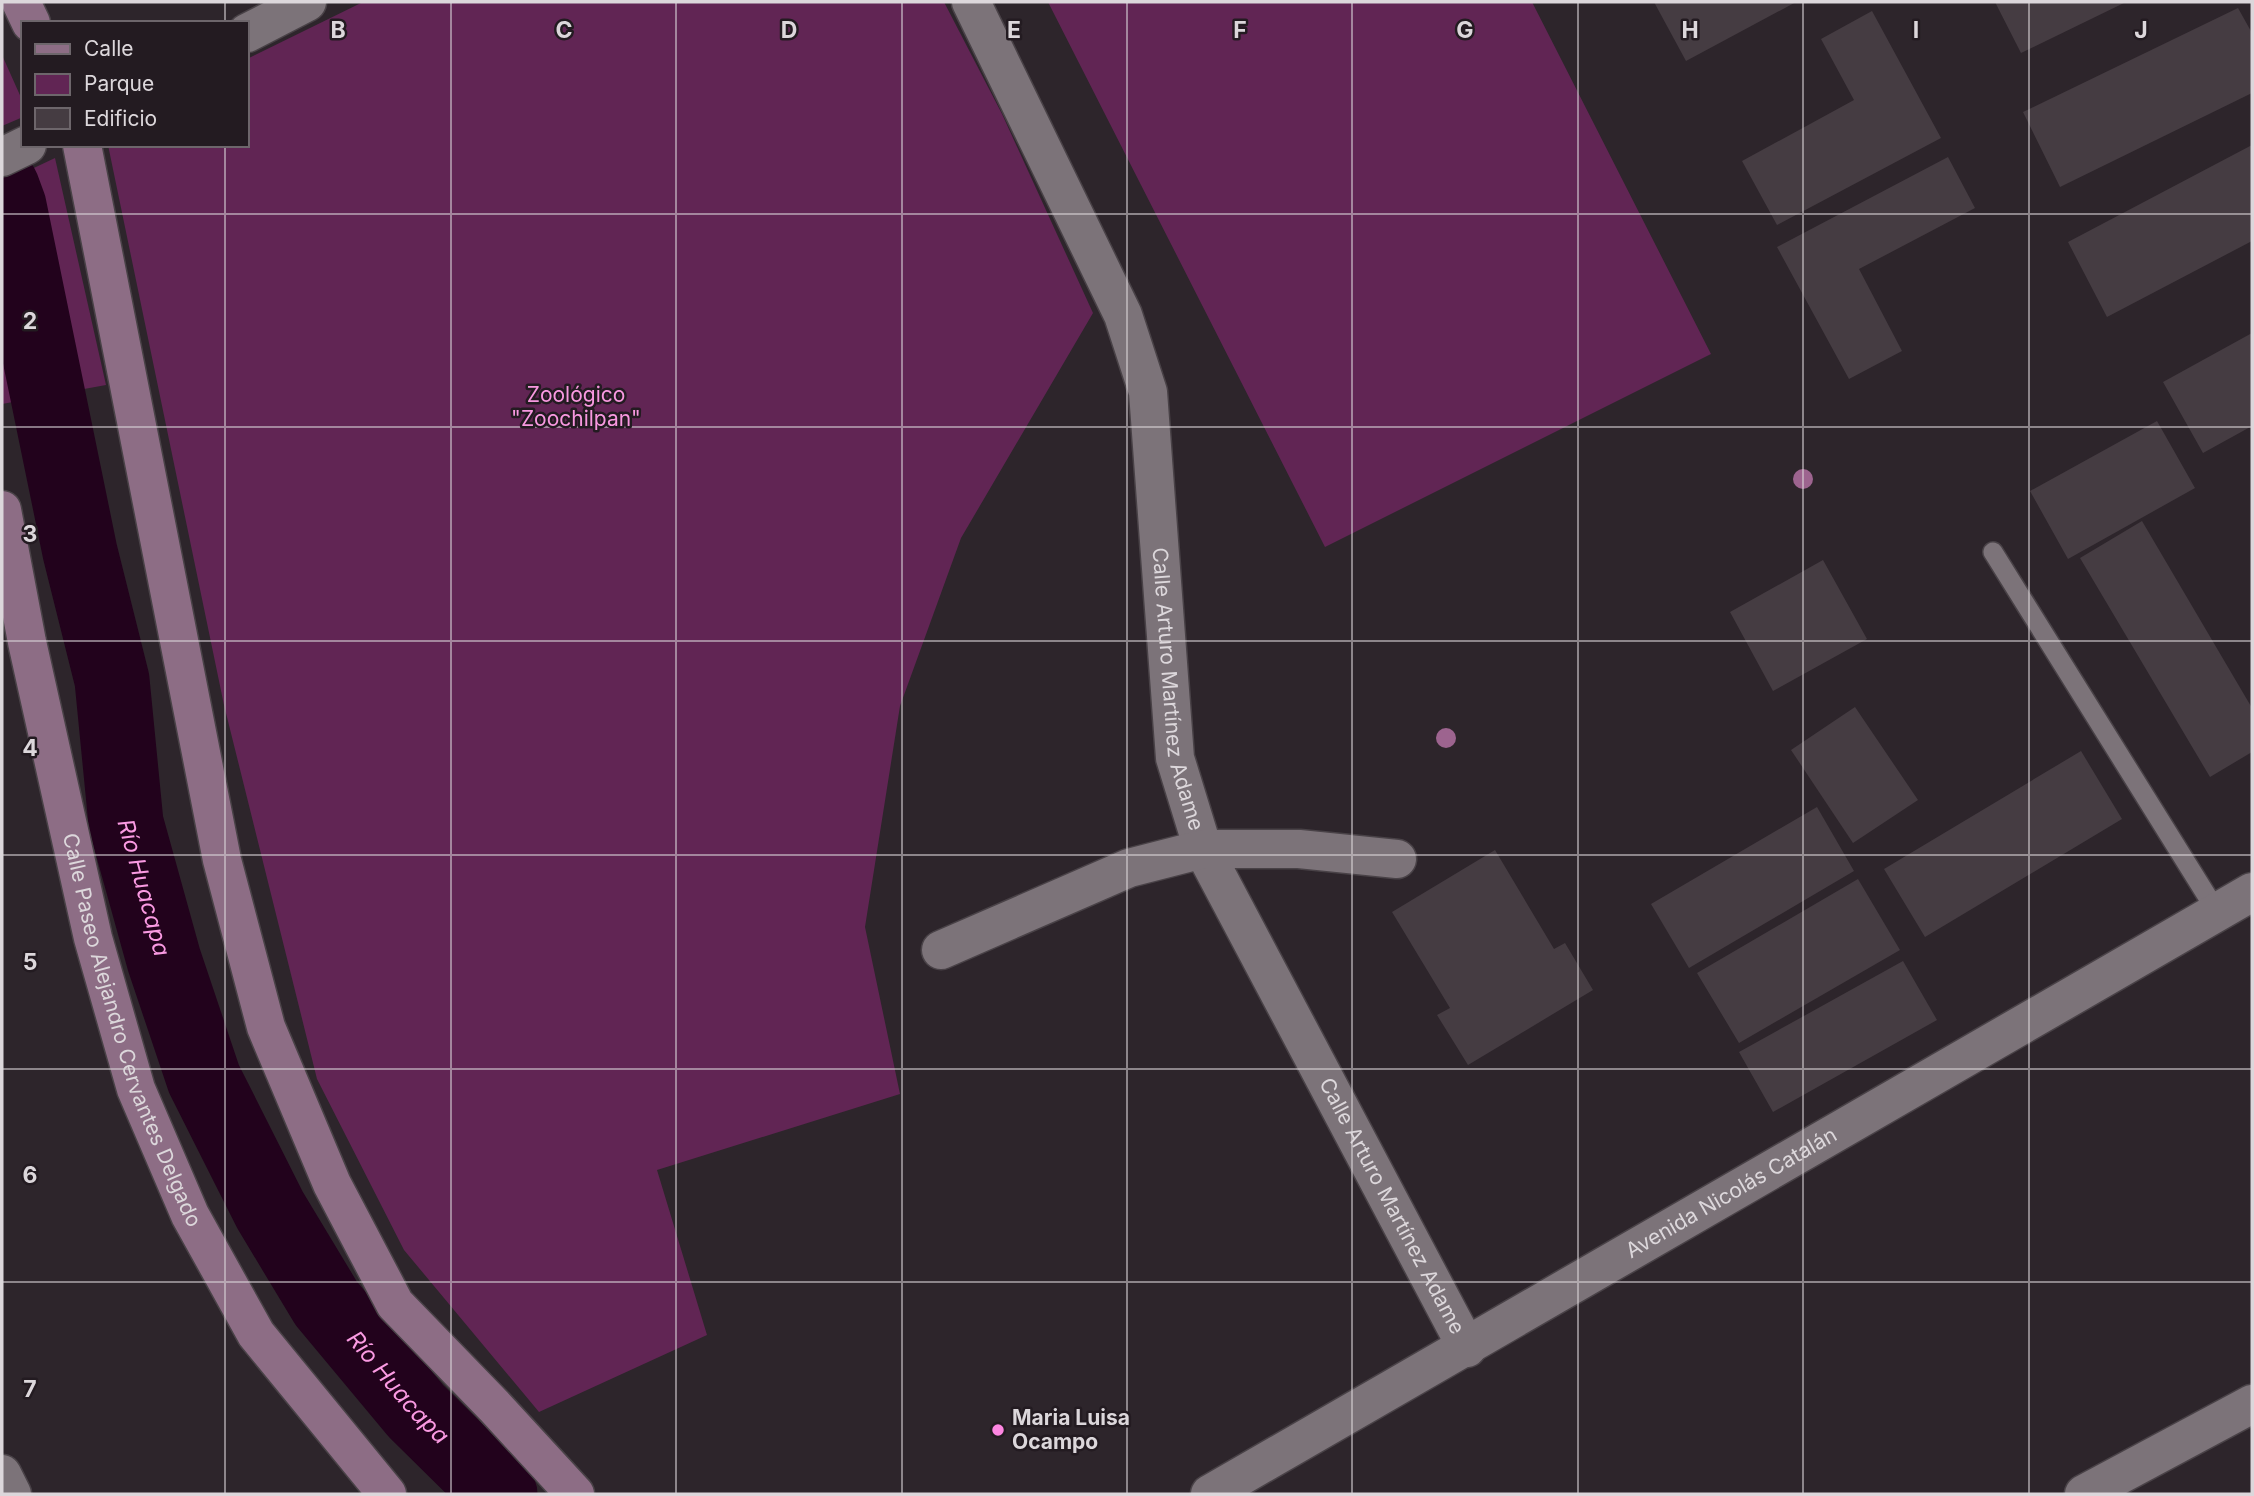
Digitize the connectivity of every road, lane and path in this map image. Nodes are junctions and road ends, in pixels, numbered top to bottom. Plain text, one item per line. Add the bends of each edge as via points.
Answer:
1 (22, 2) edge
2 (307, 2) edge
3 (971, 2) edge
4 (30, 21) edge
5 (248, 32) edge
6 (23, 147) edge
7 (82, 147) edge
8 (2, 157) edge
9 (2, 510) edge
10 (1993, 552) dead end
11 (1203, 849) junction
12 (1397, 859) dead end
13 (2252, 892) edge
14 (2217, 912) junction
15 (941, 950) dead end
16 (1467, 1348) junction
17 (2252, 1404) edge
18 (2, 1474) edge
19 (12, 1494) edge
20 (387, 1494) edge
21 (575, 1494) edge
22 (1210, 1494) edge
23 (2084, 1494) edge

1 - 4 main road
2 - 5 street
3 - 11 street, Calle Arturo Martínez Adame via 1123,315 1148,392 1175,758
6 - 8 street
7 - 21 main road via 222,860 266,1027 332,1184 396,1304
9 - 20 main road, Calle Paseo Alejandro Cervantes Delgado via 93,938 136,1089 190,1215 256,1334
10 - 14 lane
11 - 12 street via 1300,849
11 - 15 street via 1129,868
11 - 16 street, Calle Arturo Martínez Adame
13 - 14 street, Avenida Nicolás Catalán
14 - 16 street, Avenida Nicolás Catalán
16 - 22 street, Avenida Nicolás Catalán
17 - 23 street
18 - 19 street

